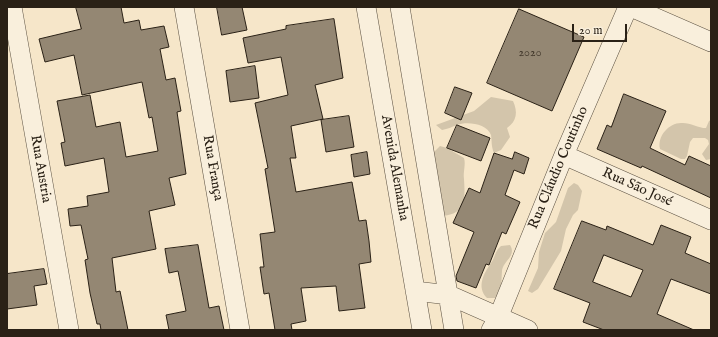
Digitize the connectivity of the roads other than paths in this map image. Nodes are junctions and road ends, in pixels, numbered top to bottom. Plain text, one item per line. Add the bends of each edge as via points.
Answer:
1 (12, 7) edge
2 (184, 7) edge
3 (366, 7) edge
4 (400, 7) edge
5 (629, 7) edge
6 (711, 42) edge
7 (564, 155) junction
8 (711, 220) edge
9 (415, 291) junction
10 (449, 294) junction
11 (494, 324) edge
12 (69, 330) edge
13 (240, 330) edge
14 (422, 330) edge
15 (454, 330) edge
16 (528, 330) edge

1 - 12 street, Rua Austria
2 - 13 street, Rua França
3 - 9 street, Avenida Alemanha
4 - 10 street
5 - 6 street
5 - 7 street, Rua Cláudio Coutinho
7 - 8 street, Rua São José
7 - 11 street, Rua Cláudio Coutinho
9 - 10 street
9 - 14 street, Avenida Alemanha
10 - 11 street
10 - 15 street
11 - 16 street

